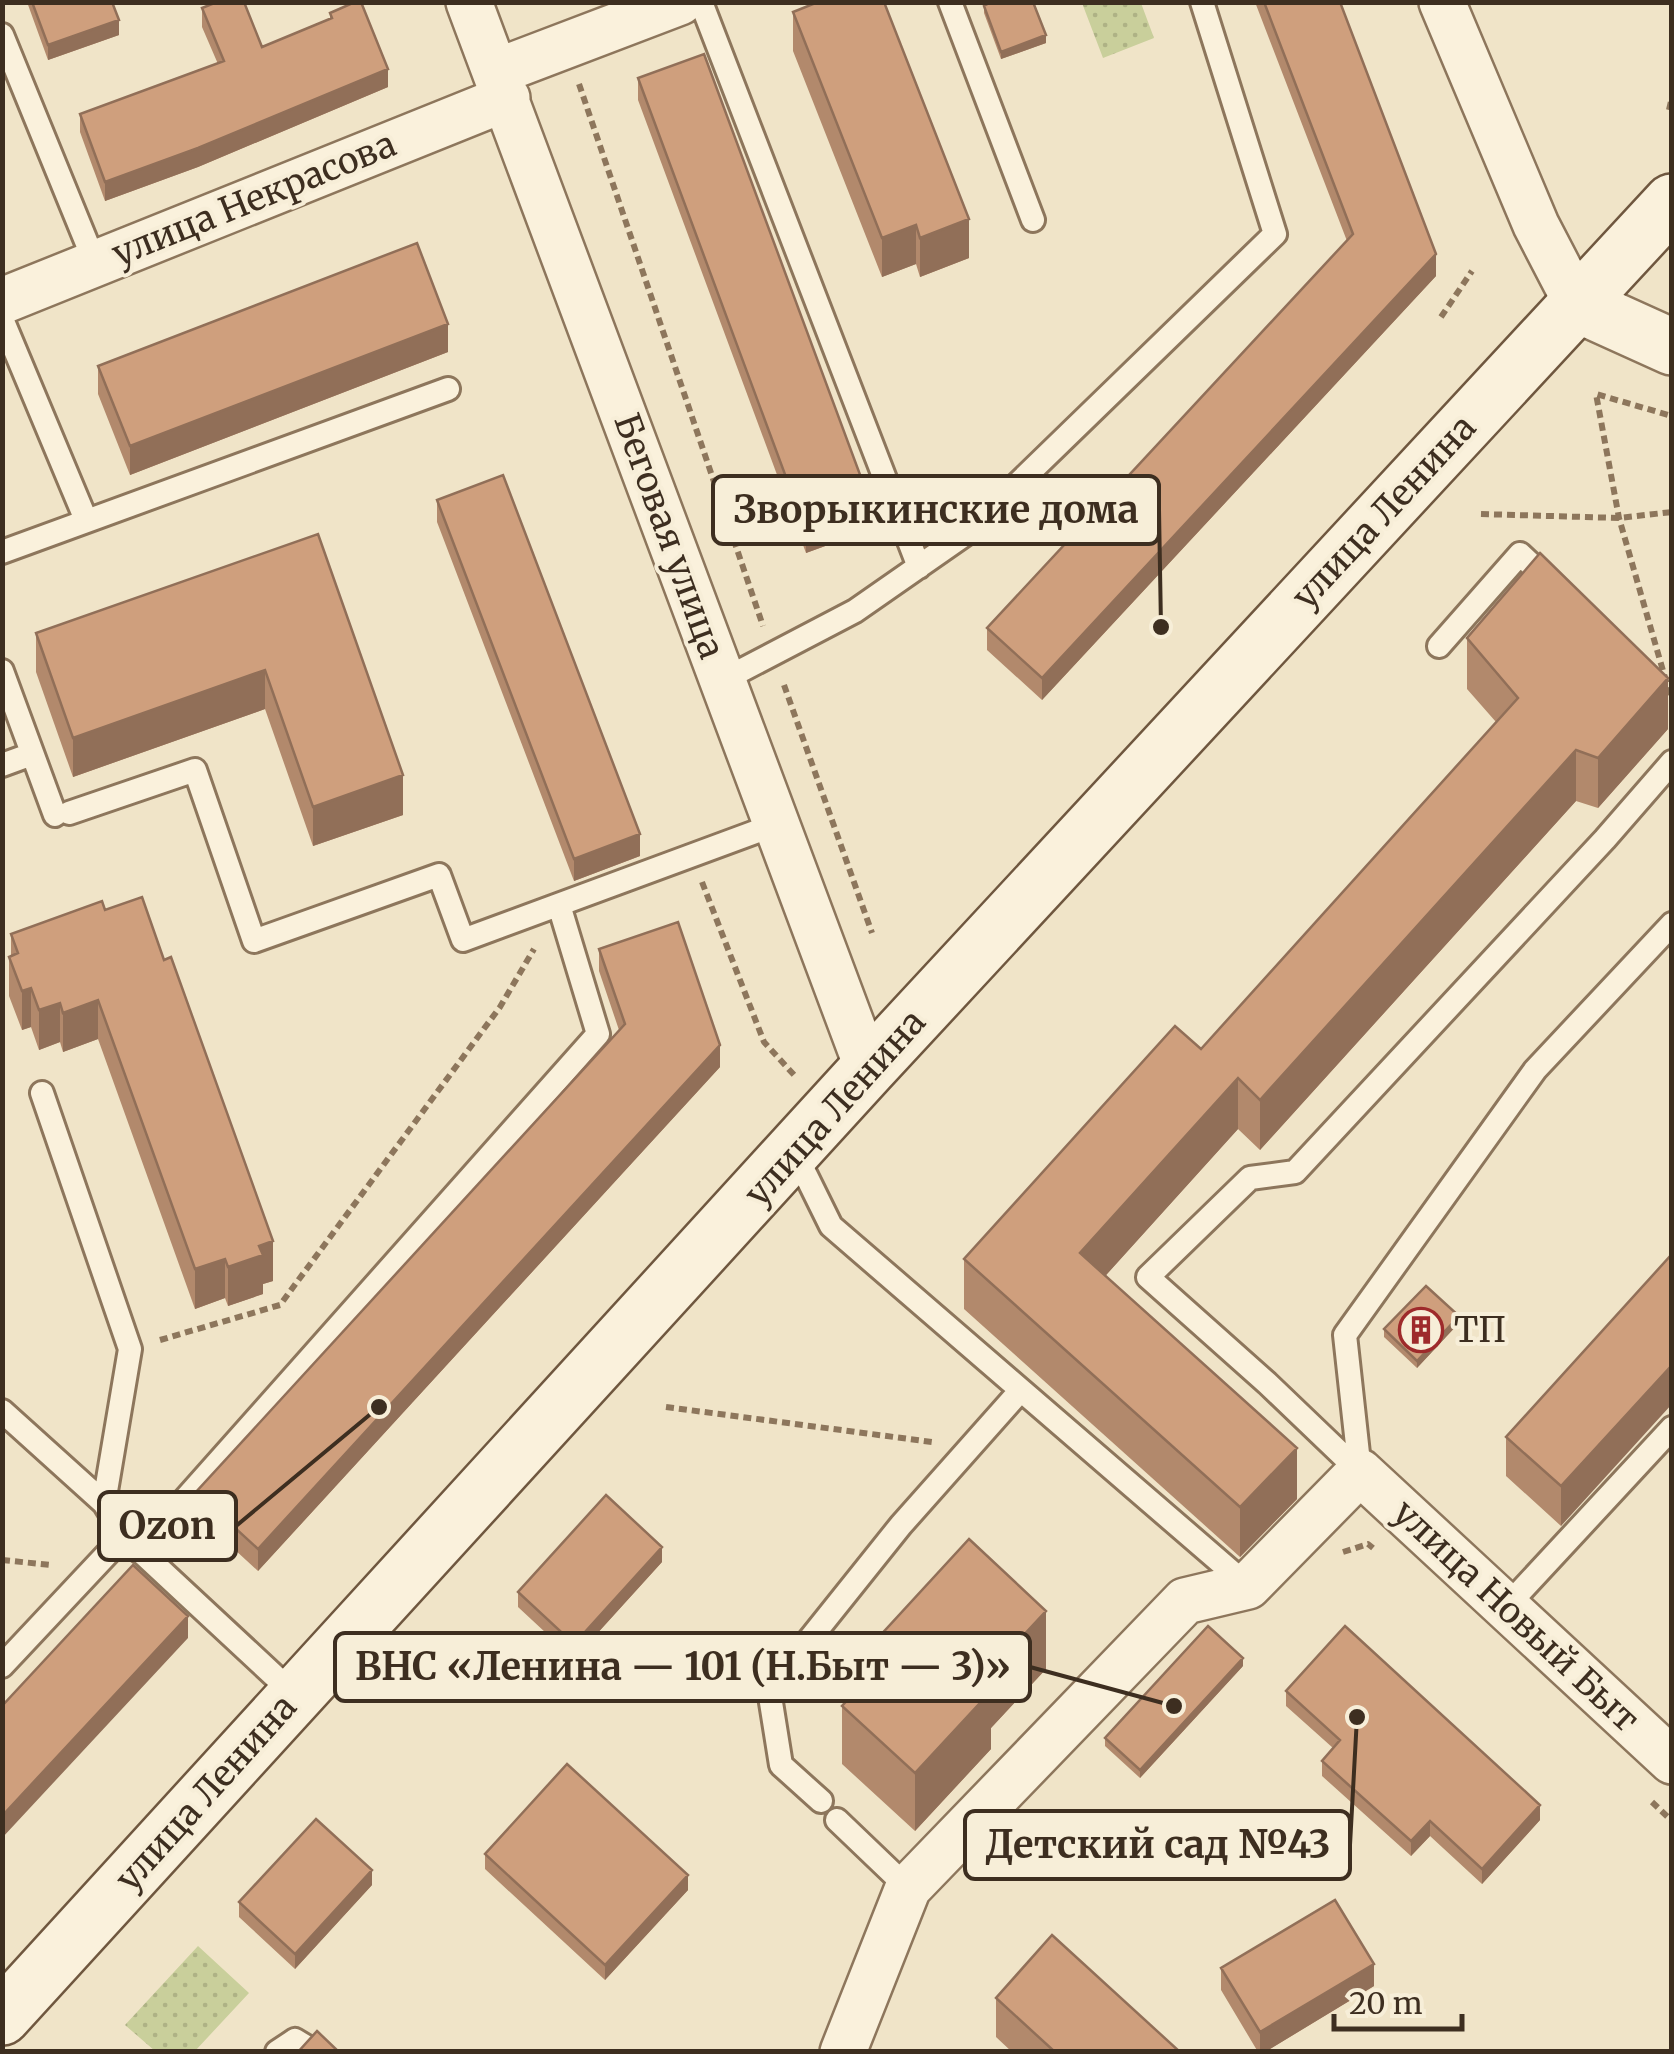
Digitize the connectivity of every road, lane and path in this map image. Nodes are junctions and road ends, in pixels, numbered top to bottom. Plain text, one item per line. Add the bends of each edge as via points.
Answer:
1 (469, 2) edge
2 (680, 2) edge
3 (701, 2) edge
4 (950, 2) edge
5 (1202, 2) edge
6 (1442, 2) edge
7 (2, 36) edge
8 (566, 48) junction
9 (501, 85) junction
10 (1672, 97) edge
11 (1669, 110) dead end
12 (1672, 202) edge
13 (1033, 220) dead end
14 (96, 263) junction
15 (1472, 272) dead end
16 (2, 301) edge
17 (1577, 304) junction
18 (1442, 318) dead end
19 (2, 319) edge
20 (1672, 347) edge
21 (448, 389) dead end
22 (1672, 416) edge
23 (1672, 512) edge
24 (1481, 514) dead end
25 (1619, 518) junction
26 (86, 520) junction
27 (2, 552) edge
28 (920, 566) junction
29 (1575, 605) edge
30 (1438, 646) dead end
31 (773, 654) junction
32 (2, 671) edge
33 (723, 680) junction
34 (1670, 695) edge
35 (32, 754) junction
36 (1672, 762) edge
37 (2, 765) edge
38 (777, 824) junction
39 (692, 856) junction
40 (559, 905) junction
41 (1672, 924) edge
42 (872, 933) dead end
43 (868, 1069) junction
44 (806, 1089) dead end
45 (42, 1093) dead end
46 (794, 1151) junction
47 (130, 1349) junction
48 (1020, 1391) junction
49 (666, 1407) dead end
50 (2, 1412) edge
51 (1672, 1428) edge
52 (973, 1448) junction
53 (1360, 1472) junction
54 (104, 1503) junction
55 (132, 1543) junction
56 (1334, 1556) dead end
57 (1382, 1556) dead end
58 (1248, 1586) junction
59 (1507, 1606) junction
60 (2, 1666) edge
61 (295, 1694) junction
62 (1659, 1779) edge
63 (821, 1801) dead end
64 (838, 1820) dead end
65 (1672, 1821) edge
66 (908, 1888) junction
67 (2, 2017) edge
68 (277, 2052) edge
69 (315, 2052) edge
70 (842, 2052) edge

1 - 9 street, Беговая улица
2 - 8 street, улица Некрасова
3 - 28 lane
4 - 13 lane
5 - 28 lane via 1275,234 968,533
6 - 17 street via 1536,225
7 - 14 lane
8 - 9 street, улица Некрасова
8 - 31 path
9 - 14 street, улица Некрасова
9 - 33 street, Беговая улица
10 - 11 path
12 - 17 main road, улица Ленина
14 - 16 street, улица Некрасова
15 - 18 path
17 - 20 main road
17 - 43 main road, улица Ленина
19 - 26 lane
21 - 26 lane
22 - 25 path via 1596,394
23 - 25 path
24 - 25 path
25 - 34 path
26 - 27 lane
28 - 31 lane via 855,611
29 - 30 lane via 1520,554
31 - 33 lane
31 - 42 path
32 - 35 lane
33 - 38 street, Беговая улица
35 - 37 lane
35 - 40 lane via 62,814 194,770 254,941 439,876 463,940
36 - 53 lane via 1295,1172 1250,1178 1148,1277
38 - 39 lane
38 - 43 street, Беговая улица
39 - 40 lane
39 - 44 path via 764,1042
40 - 47 path via 500,1006 280,1305
40 - 55 lane via 598,1034
41 - 53 lane via 1535,1070 1344,1335
43 - 46 main road, улица Ленина
45 - 47 lane
46 - 48 lane via 832,1226
46 - 61 main road, улица Ленина
47 - 54 lane
48 - 52 lane
48 - 58 lane
49 - 52 path
50 - 54 lane
51 - 59 lane
52 - 63 lane via 901,1525 769,1690 781,1765
53 - 58 street
53 - 59 street, улица Новый Быт
54 - 55 lane
55 - 60 lane
55 - 61 lane
56 - 57 path via 1368,1544
58 - 66 street via 1186,1601
59 - 62 street, улица Новый Быт
61 - 67 main road, улица Ленина
62 - 65 path
64 - 66 lane
66 - 70 street
68 - 69 lane via 296,2040

